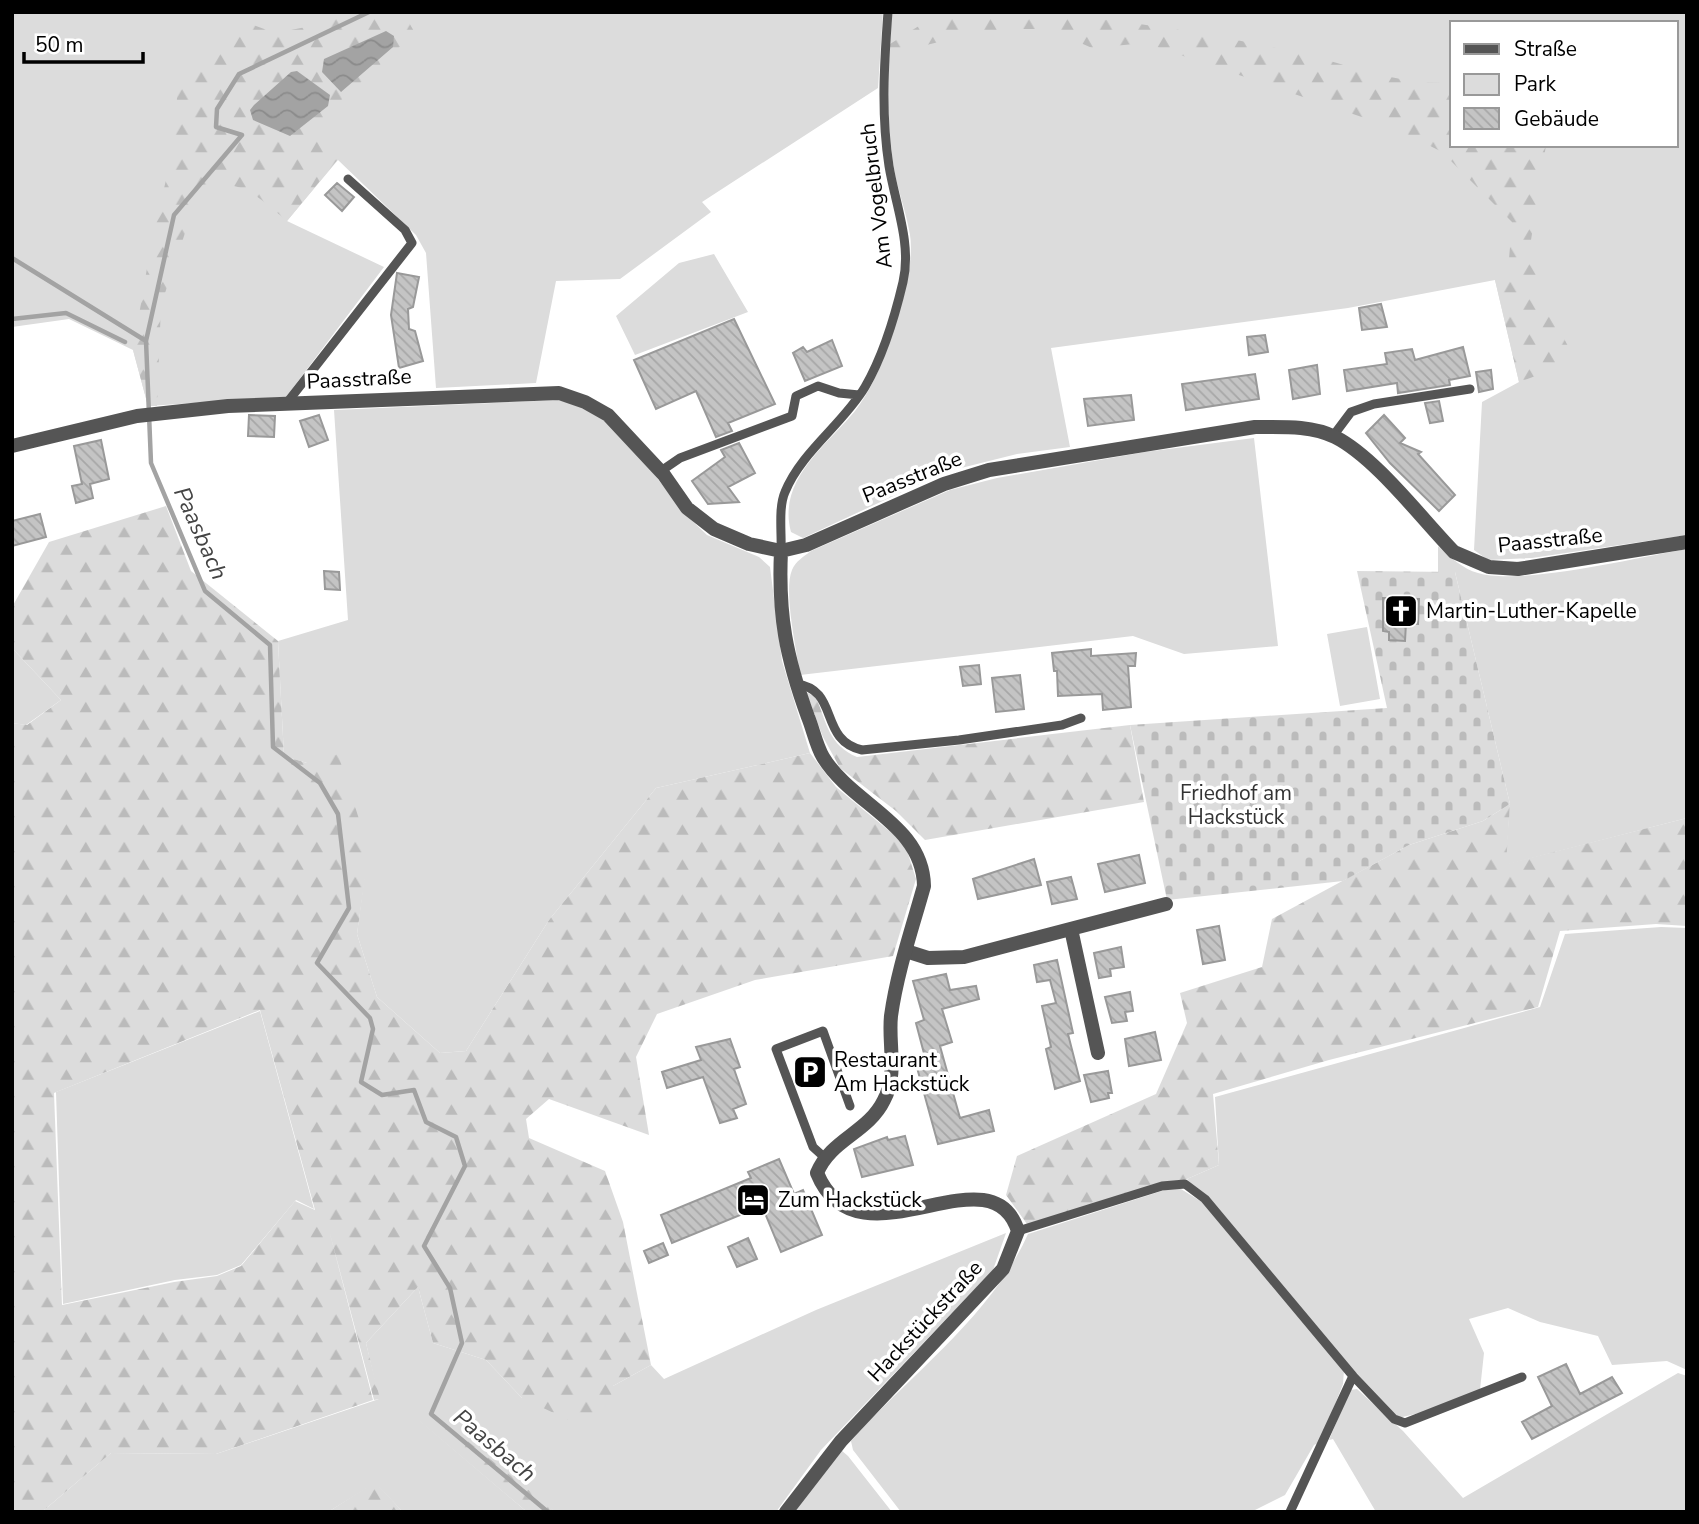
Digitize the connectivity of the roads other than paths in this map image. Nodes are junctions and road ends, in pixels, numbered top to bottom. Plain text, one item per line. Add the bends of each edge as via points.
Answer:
1 (888, 12) edge
2 (348, 179) dead end
3 (1470, 389) dead end
4 (859, 395) junction
5 (286, 404) junction
6 (1333, 436) junction
7 (12, 446) edge
8 (661, 471) junction
9 (1687, 542) edge
10 (781, 551) junction
11 (796, 684) junction
12 (1081, 718) dead end
13 (1166, 904) dead end
14 (1071, 929) junction
15 (906, 951) junction
16 (1098, 1053) dead end
17 (850, 1106) dead end
18 (824, 1157) junction
19 (1018, 1231) junction
20 (1353, 1376) junction
21 (1522, 1377) dead end
22 (786, 1512) edge
23 (1290, 1512) edge

1 - 4 lane, Am Vogelbruch via 882,96 906,257 878,358
2 - 5 lane via 405,230 411,243
3 - 6 lane via 1363,408 1352,412
4 - 8 lane via 818,386 796,396 792,416 680,458
4 - 10 lane, Am Vogelbruch via 798,469 784,494
5 - 7 street, Paasstraße via 137,416
5 - 8 street, Paasstraße via 559,393 608,415
6 - 9 street, Paasstraße via 1356,450 1454,552 1473,563 1518,569
6 - 10 street, Paasstraße via 1296,428 1255,427 989,470 932,488 806,545
8 - 10 street, Paasstraße via 687,508 714,529
10 - 11 street via 779,600
11 - 12 lane via 818,691 836,736 847,747 862,750 959,740
11 - 15 street via 822,755 852,792 909,839 919,854 924,886
13 - 14 street
14 - 15 street via 964,957 928,958
14 - 16 street
15 - 18 street via 891,1019 893,1063 885,1099 866,1127
17 - 18 lane via 823,1031 776,1049 811,1143
18 - 19 street via 817,1173 824,1189 852,1209 891,1215 969,1198 998,1204 1013,1215
19 - 20 lane via 1162,1186 1185,1184 1205,1199
19 - 22 street, Hackstückstraße via 1003,1269 841,1441
20 - 21 lane via 1394,1419 1405,1423
20 - 23 lane

